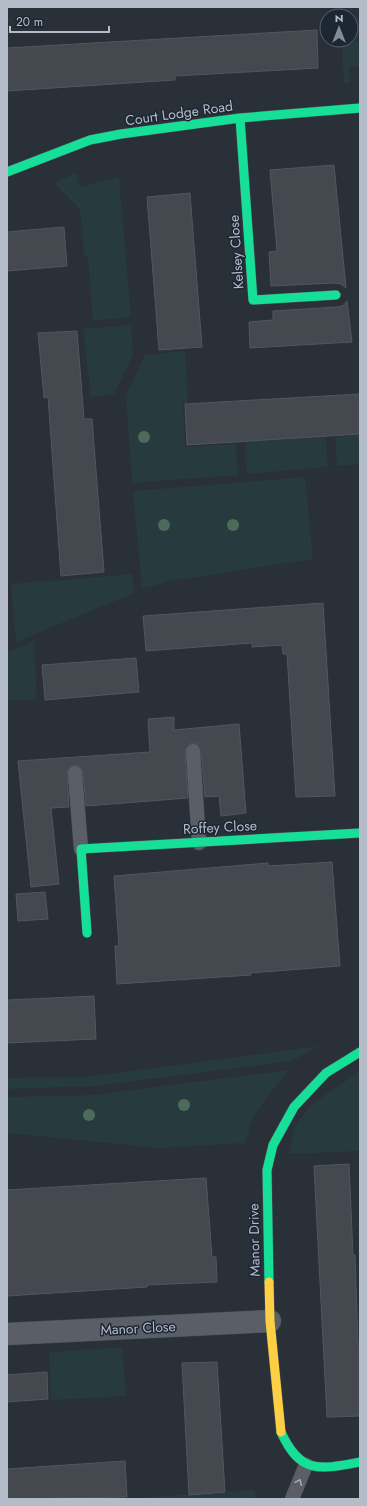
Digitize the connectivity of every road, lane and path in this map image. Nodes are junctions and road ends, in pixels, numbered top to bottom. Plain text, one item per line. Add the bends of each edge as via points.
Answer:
1 (360, 108) edge
2 (240, 118) junction
3 (7, 172) edge
4 (336, 295) dead end
5 (193, 750) dead end
6 (75, 773) dead end
7 (360, 833) edge
8 (199, 843) junction
9 (81, 849) junction
10 (87, 934) dead end
11 (360, 1052) edge
12 (270, 1322) junction
13 (7, 1334) edge
14 (302, 1462) junction
15 (360, 1462) edge
16 (292, 1499) edge

1 - 2 street, Court Lodge Road
2 - 3 street, Court Lodge Road via 149,129 90,140
2 - 4 street, Kelsey Close via 253,300
5 - 8 lane
6 - 9 lane
7 - 8 street, Roffey Close
8 - 9 street, Roffey Close
9 - 10 street
11 - 12 street, Manor Drive via 326,1074 294,1107 273,1145 267,1170
12 - 13 street, Manor Close
12 - 14 street, Manor Drive via 280,1430 286,1446
14 - 15 street via 319,1468 335,1468
16 -> 14 lane

